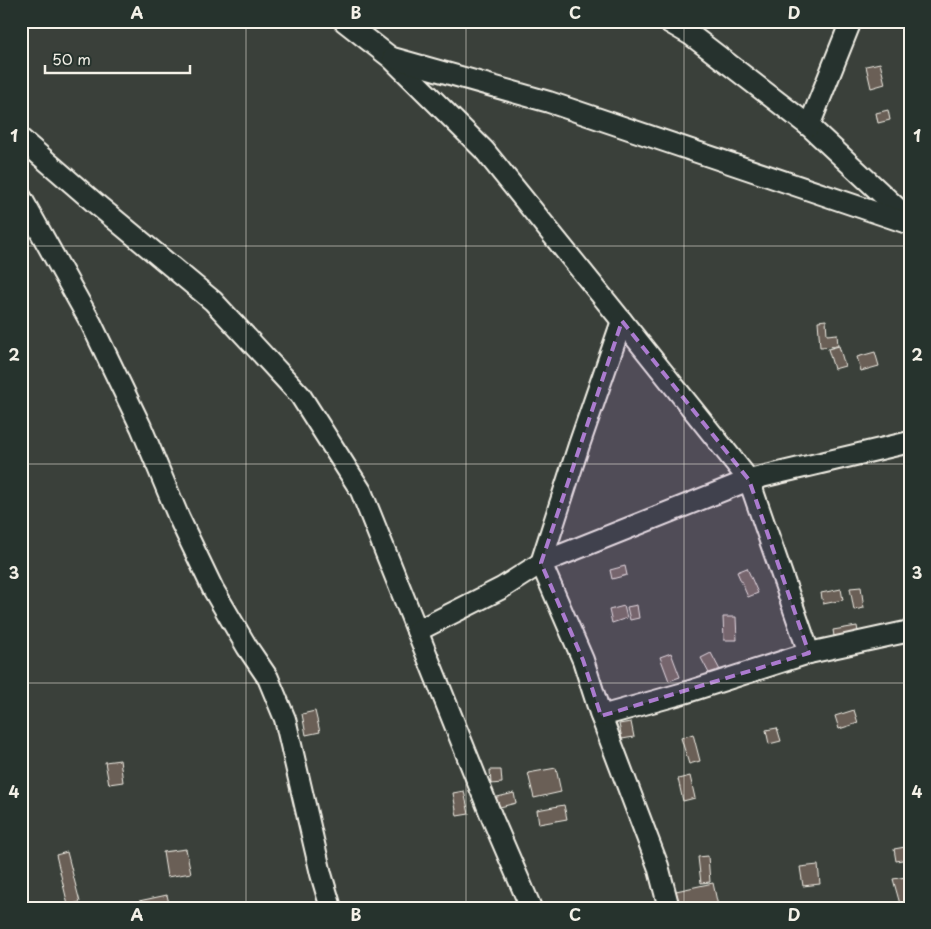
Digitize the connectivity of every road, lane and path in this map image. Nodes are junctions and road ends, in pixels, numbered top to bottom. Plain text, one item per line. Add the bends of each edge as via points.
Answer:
1 (344, 21) edge
2 (667, 21) edge
3 (851, 21) edge
4 (390, 58) junction
5 (809, 126) junction
6 (21, 138) edge
7 (21, 197) edge
8 (910, 220) edge
9 (910, 224) edge
10 (622, 321) junction
11 (910, 442) edge
12 (749, 480) junction
13 (541, 563) junction
14 (910, 630) edge
15 (417, 631) junction
16 (809, 653) junction
17 (601, 716) junction
18 (331, 908) edge
19 (531, 908) edge
20 (669, 908) edge

1 - 4 street
2 - 5 street via 691,35
3 - 5 street
4 - 9 street via 549,102
4 - 10 street via 484,150
5 - 8 street
6 - 15 street via 213,301 300,395 361,491
7 - 18 street via 91,323 213,589 268,678 285,719
10 - 12 street
10 - 13 street
11 - 12 street
12 - 13 street
12 - 16 street
13 - 15 street via 502,588
13 - 17 street via 583,660
14 - 16 street
15 - 19 street
16 - 17 street
17 - 20 street via 658,866

